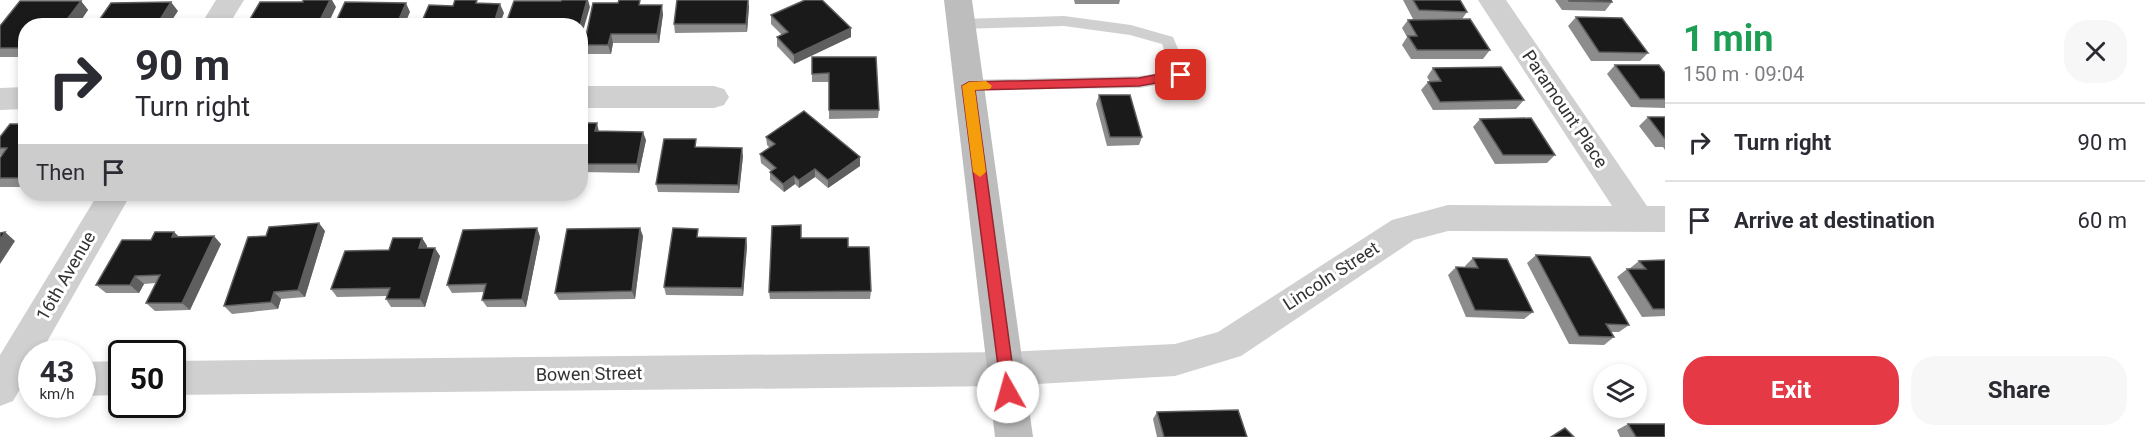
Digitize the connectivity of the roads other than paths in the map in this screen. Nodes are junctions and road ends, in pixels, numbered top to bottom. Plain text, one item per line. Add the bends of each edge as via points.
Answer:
1 (230, 0) edge
2 (1492, 0) edge
3 (959, 12) edge
4 (219, 18) edge
5 (969, 86) junction
6 (588, 97) edge
7 (714, 97) dead end
8 (18, 98) edge
9 (0, 99) edge
10 (111, 201) edge
11 (1652, 219) edge
12 (1005, 369) junction
13 (186, 378) edge
14 (9, 382) edge
15 (1014, 437) edge

1 - 4 street
2 - 11 street, Paramount Place
3 - 5 main road
3 - 5 lane via 1131,30 1168,41 1181,75 1139,82
5 - 12 main road
6 - 7 street
8 - 9 street
10 - 14 street, 16th Avenue
11 - 12 street, Lincoln Street via 1449,218 1404,229 1228,345 1175,360
12 - 13 street, Bowen Street
12 - 15 main road

